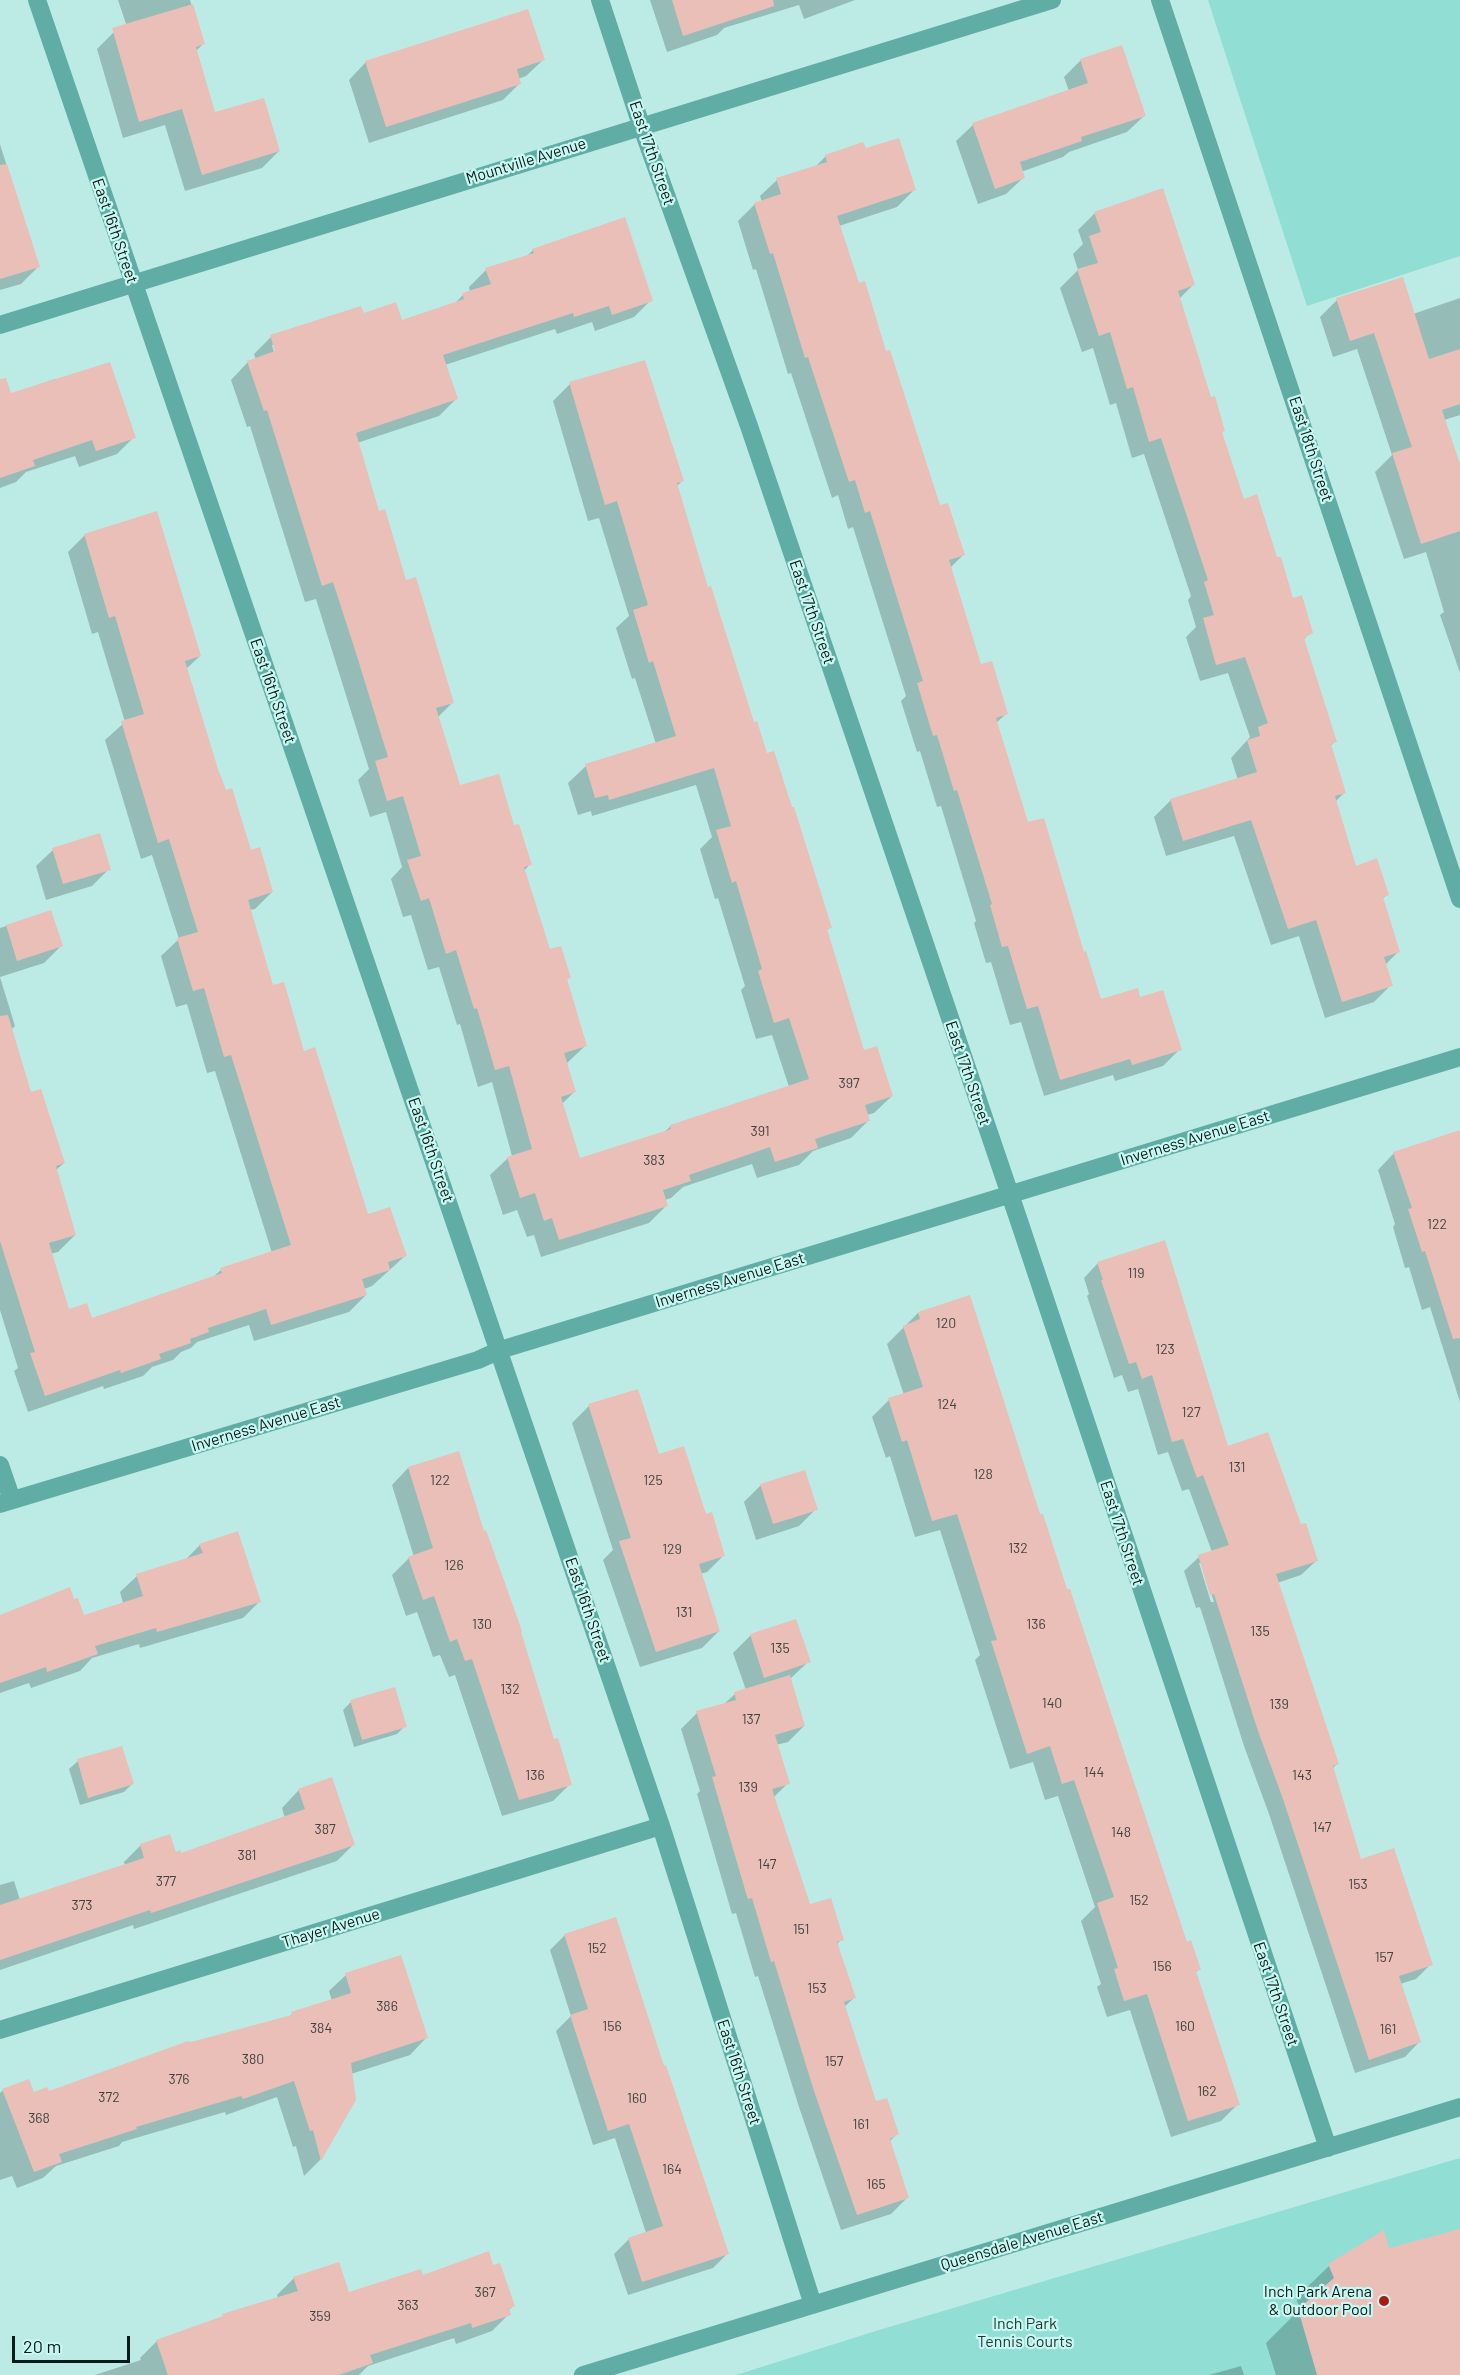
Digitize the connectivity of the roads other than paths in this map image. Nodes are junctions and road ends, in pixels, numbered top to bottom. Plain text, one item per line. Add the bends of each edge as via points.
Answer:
1 (37, 0) edge
2 (600, 0) edge
3 (1052, 0) edge
4 (1160, 0) edge
5 (641, 125) junction
6 (133, 284) junction
7 (0, 325) edge
8 (1460, 898) edge
9 (1460, 1057) edge
10 (1009, 1195) junction
11 (500, 1350) junction
12 (0, 1465) edge
13 (6, 1502) edge
14 (661, 1826) junction
15 (0, 2030) edge
16 (1460, 2107) edge
17 (1328, 2148) junction
18 (813, 2305) junction
19 (583, 2375) edge

1 - 6 street, East 16th Street
2 - 5 street, East 17th Street
3 - 5 street, Mountville Avenue
4 - 8 street, East 18th Street
5 - 6 street, Mountville Avenue
5 - 10 street, East 17th Street via 749,426
6 - 7 street, Mountville Avenue
6 - 11 street, East 16th Street
9 - 10 street, Inverness Avenue East
10 - 11 street, Inverness Avenue East
10 - 17 street, East 17th Street
11 - 13 street, Inverness Avenue East via 478,1360
11 - 14 street, East 16th Street
12 - 13 street
14 - 15 street, Thayer Avenue
14 - 18 street, East 16th Street
16 - 17 street, Queensdale Avenue East
17 - 18 street, Queensdale Avenue East
18 - 19 street, Queensdale Avenue East

